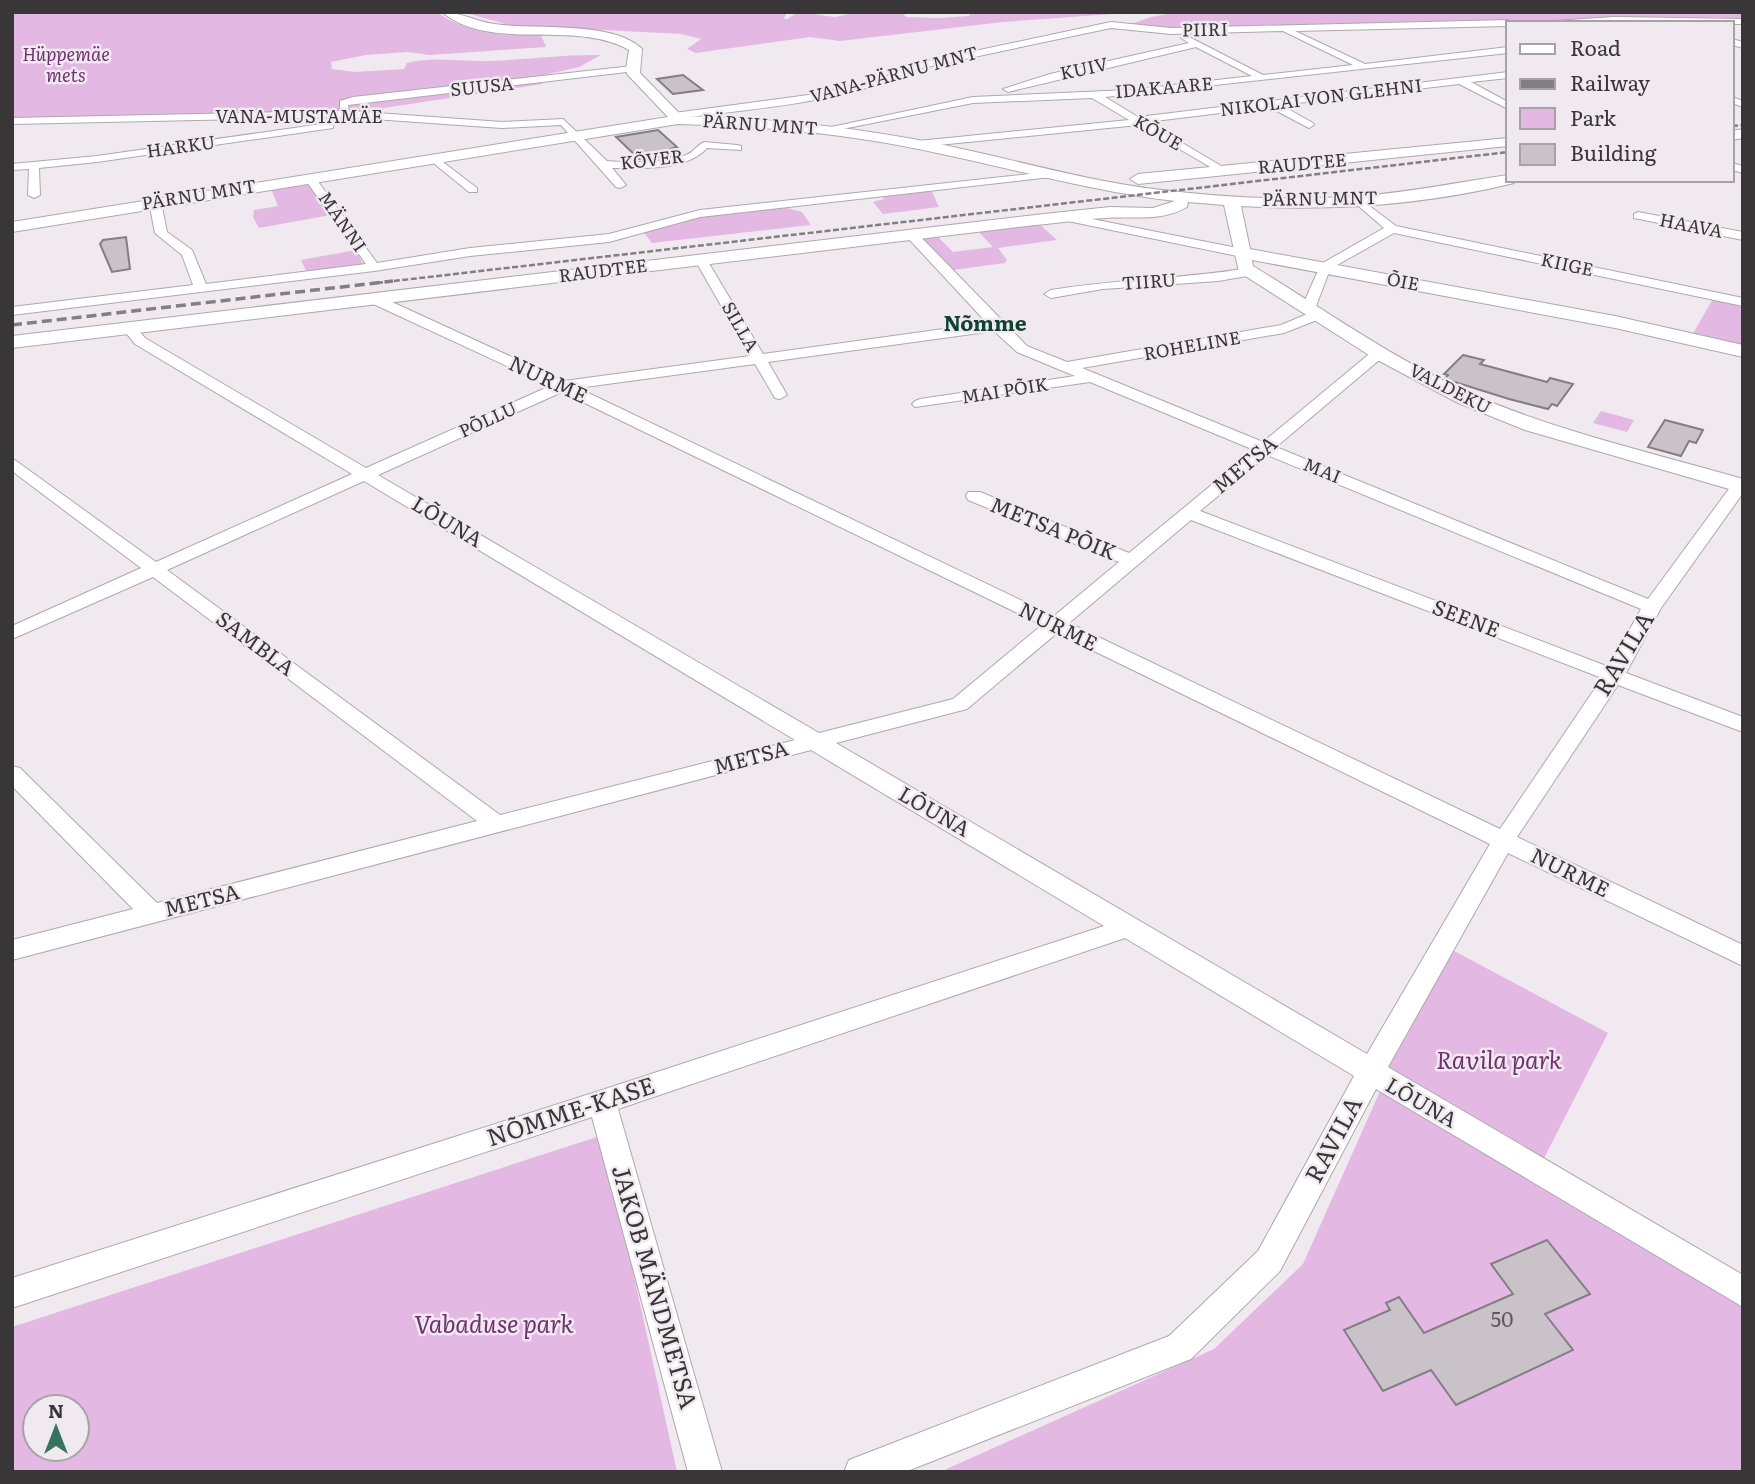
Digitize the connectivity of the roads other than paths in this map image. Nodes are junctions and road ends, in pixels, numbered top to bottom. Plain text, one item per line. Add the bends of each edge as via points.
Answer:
1 (448, 12) edge
2 (1653, 19) junction
3 (1590, 21) edge
4 (1658, 21) edge
5 (1713, 21) edge
6 (1506, 23) edge
7 (1478, 24) junction
8 (1111, 25) joint
9 (1282, 28) junction
10 (1171, 30) junction
11 (1488, 33) dead end
12 (1498, 41) dead end
13 (1198, 44) junction
14 (1506, 48) edge
15 (1506, 50) edge
16 (1364, 66) junction
17 (632, 68) junction
18 (1506, 75) edge
19 (1258, 78) junction
20 (1461, 81) junction
21 (1408, 87) junction
22 (1093, 94) junction
23 (1302, 99) junction
24 (972, 100) junction
25 (1269, 103) junction
26 (1506, 105) edge
27 (345, 114) junction
28 (390, 117) junction
29 (676, 118) junction
30 (12, 121) edge
31 (1136, 121) junction
32 (1309, 125) dead end
33 (822, 130) junction
34 (580, 136) junction
35 (1506, 142) edge
36 (918, 144) junction
37 (704, 145) junction
38 (737, 148) dead end
39 (435, 159) junction
40 (604, 164) junction
41 (34, 165) junction
42 (12, 167) edge
43 (1224, 172) junction
44 (1046, 175) junction
45 (310, 178) junction
46 (1506, 180) edge
47 (620, 185) dead end
48 (1096, 185) junction
49 (473, 190) dead end
50 (34, 194) dead end
51 (1189, 197) junction
52 (1231, 199) junction
53 (1359, 201) junction
54 (157, 210) junction
55 (1638, 216) dead end
56 (1062, 217) junction
57 (12, 227) edge
58 (1392, 229) junction
59 (911, 234) junction
60 (1743, 236) edge
61 (1242, 253) junction
62 (701, 260) junction
63 (374, 267) junction
64 (1325, 267) junction
65 (1249, 272) junction
66 (201, 288) junction
67 (1051, 295) dead end
68 (374, 299) junction
69 (1743, 302) edge
70 (12, 311) edge
71 (1313, 312) junction
72 (997, 326) junction
73 (129, 328) junction
74 (12, 342) edge
75 (1743, 351) edge
76 (1379, 353) junction
77 (758, 358) junction
78 (1064, 368) junction
79 (1091, 378) junction
80 (562, 386) junction
81 (780, 395) dead end
82 (920, 404) dead end
83 (1266, 448) junction
84 (12, 463) edge
85 (367, 475) junction
86 (1742, 486) edge
87 (974, 496) dead end
88 (1189, 513) junction
89 (1133, 561) junction
90 (153, 568) junction
91 (1652, 607) junction
92 (1052, 625) junction
93 (12, 633) edge
94 (1614, 676) junction
95 (1743, 725) edge
96 (814, 742) junction
97 (12, 773) edge
98 (498, 825) junction
99 (1503, 841) junction
100 (153, 914) junction
101 (1129, 927) junction
102 (12, 950) edge
103 (1743, 956) edge
104 (1370, 1073) junction
105 (602, 1102) junction
106 (1743, 1292) edge
107 (12, 1293) edge
108 (705, 1472) edge
109 (861, 1472) edge

1 - 17 street via 491,27 623,41 636,49
2 - 3 street
2 - 4 street
2 - 5 street
6 - 7 street, PIIRI
7 - 9 street, PIIRI
7 - 11 street
8 - 10 street, PIIRI
8 - 29 street, VANA-PÄRNU MNT via 914,67 888,79 823,96
9 - 10 street, PIIRI
9 - 16 street
10 - 13 street
12 - 14 street
13 - 19 street
13 - 24 street, KUIV via 1050,77
15 - 16 street, IDAKAARE
16 - 19 street, IDAKAARE
16 - 21 street
17 - 27 street, SUUSA via 353,100 343,103
17 - 29 street
18 - 20 street, NIKOLAI VON GLEHNI
19 - 22 street, IDAKAARE
19 - 23 street
20 - 21 street, NIKOLAI VON GLEHNI
20 - 26 street
21 - 23 street, NIKOLAI VON GLEHNI
22 - 24 street, IDAKAARE
22 - 31 street, KÕUE
23 - 25 street, NIKOLAI VON GLEHNI
24 - 33 street, IDAKAARE
25 - 31 street, NIKOLAI VON GLEHNI
25 - 32 street
27 - 28 street, VANA-MUSTAMÄE
27 - 30 street, VANA-MUSTAMÄE
28 - 34 street, VANA-MUSTAMÄE via 502,125 562,122
28 - 41 street, HARKU
29 - 33 street, PÄRNU MNT
29 - 34 street, PÄRNU MNT
29 - 37 street via 691,125
31 - 36 street, NIKOLAI VON GLEHNI
31 - 43 street, KÕUE
33 - 36 street, PÄRNU MNT
34 - 39 street, PÄRNU MNT
34 - 40 street, KÕVER
35 - 43 street, RAUDTEE
36 - 44 street, PÄRNU MNT
37 - 38 street
37 - 40 street, KÕVER via 695,155 626,166
39 - 45 street, PÄRNU MNT
39 - 49 street
40 - 47 street
41 - 42 street, HARKU
41 - 50 street
43 - 48 street, RAUDTEE
44 - 48 street, PÄRNU MNT
44 - 63 street, RAUDTEE via 700,214 609,238
45 - 54 street, PÄRNU MNT
45 - 63 street, MÄNNI
46 - 53 street, PÄRNU MNT
48 - 51 street, PÄRNU MNT
51 - 52 street, PÄRNU MNT
51 - 56 street, RAUDTEE via 1167,211
52 - 53 street, PÄRNU MNT
52 - 61 street
53 - 58 street
54 - 57 street, PÄRNU MNT
54 - 66 street via 161,233 188,253
55 - 60 street, HAAVA
56 - 59 street, RAUDTEE
56 - 61 street, ÕIE
58 - 64 street
58 - 69 street, KIIGE
59 - 62 street, RAUDTEE
59 - 72 street, MAI
61 - 64 street, ÕIE
61 - 65 street
62 - 68 street, RAUDTEE
62 - 77 street, SILLA
63 - 66 street, RAUDTEE
64 - 71 street
64 - 75 street, ÕIE
65 - 67 street, TIIRU via 1102,285
65 - 71 street, VALDEKU
66 - 70 street, RAUDTEE
68 - 73 street, RAUDTEE
68 - 80 street, NURME
71 - 76 street, VALDEKU
71 - 78 street, ROHELINE via 1284,329
72 - 77 street, PÕLLU
72 - 78 street, MAI via 1022,349
73 - 74 street, RAUDTEE
73 - 85 street, LÕUNA via 140,341
76 - 83 street, METSA
76 - 86 street, VALDEKU via 1489,410
77 - 80 street, PÕLLU
77 - 81 street, SILLA
78 - 79 street, MAI
79 - 82 street, MAI PÕIK
79 - 83 street, MAI
80 - 85 street, PÕLLU
80 - 92 street, NURME
83 - 88 street, METSA
83 - 91 street, MAI
84 - 90 street, SAMBLA
85 - 90 street, PÕLLU
85 - 96 street, LÕUNA
86 - 91 street, RAVILA
87 - 89 street, METSA PÕIK
88 - 89 street, METSA
88 - 94 street, SEENE
89 - 92 street, METSA
90 - 93 street, PÕLLU
90 - 98 street, SAMBLA
91 - 94 street, RAVILA
92 - 96 street, METSA via 960,704
92 - 99 street, NURME
94 - 95 street, SEENE
94 - 99 street, RAVILA
96 - 98 street, METSA
96 - 101 street, LÕUNA
97 - 100 street
98 - 100 street, METSA
99 - 103 street, NURME
99 - 104 street, RAVILA
100 - 102 street, METSA
101 - 104 street, LÕUNA
101 - 105 street, NÕMME-KASE
104 - 106 street, LÕUNA
104 - 109 street, RAVILA via 1269,1261 1180,1348
105 - 107 street, NÕMME-KASE
105 - 108 street, JAKOB MÄNDMETSA

